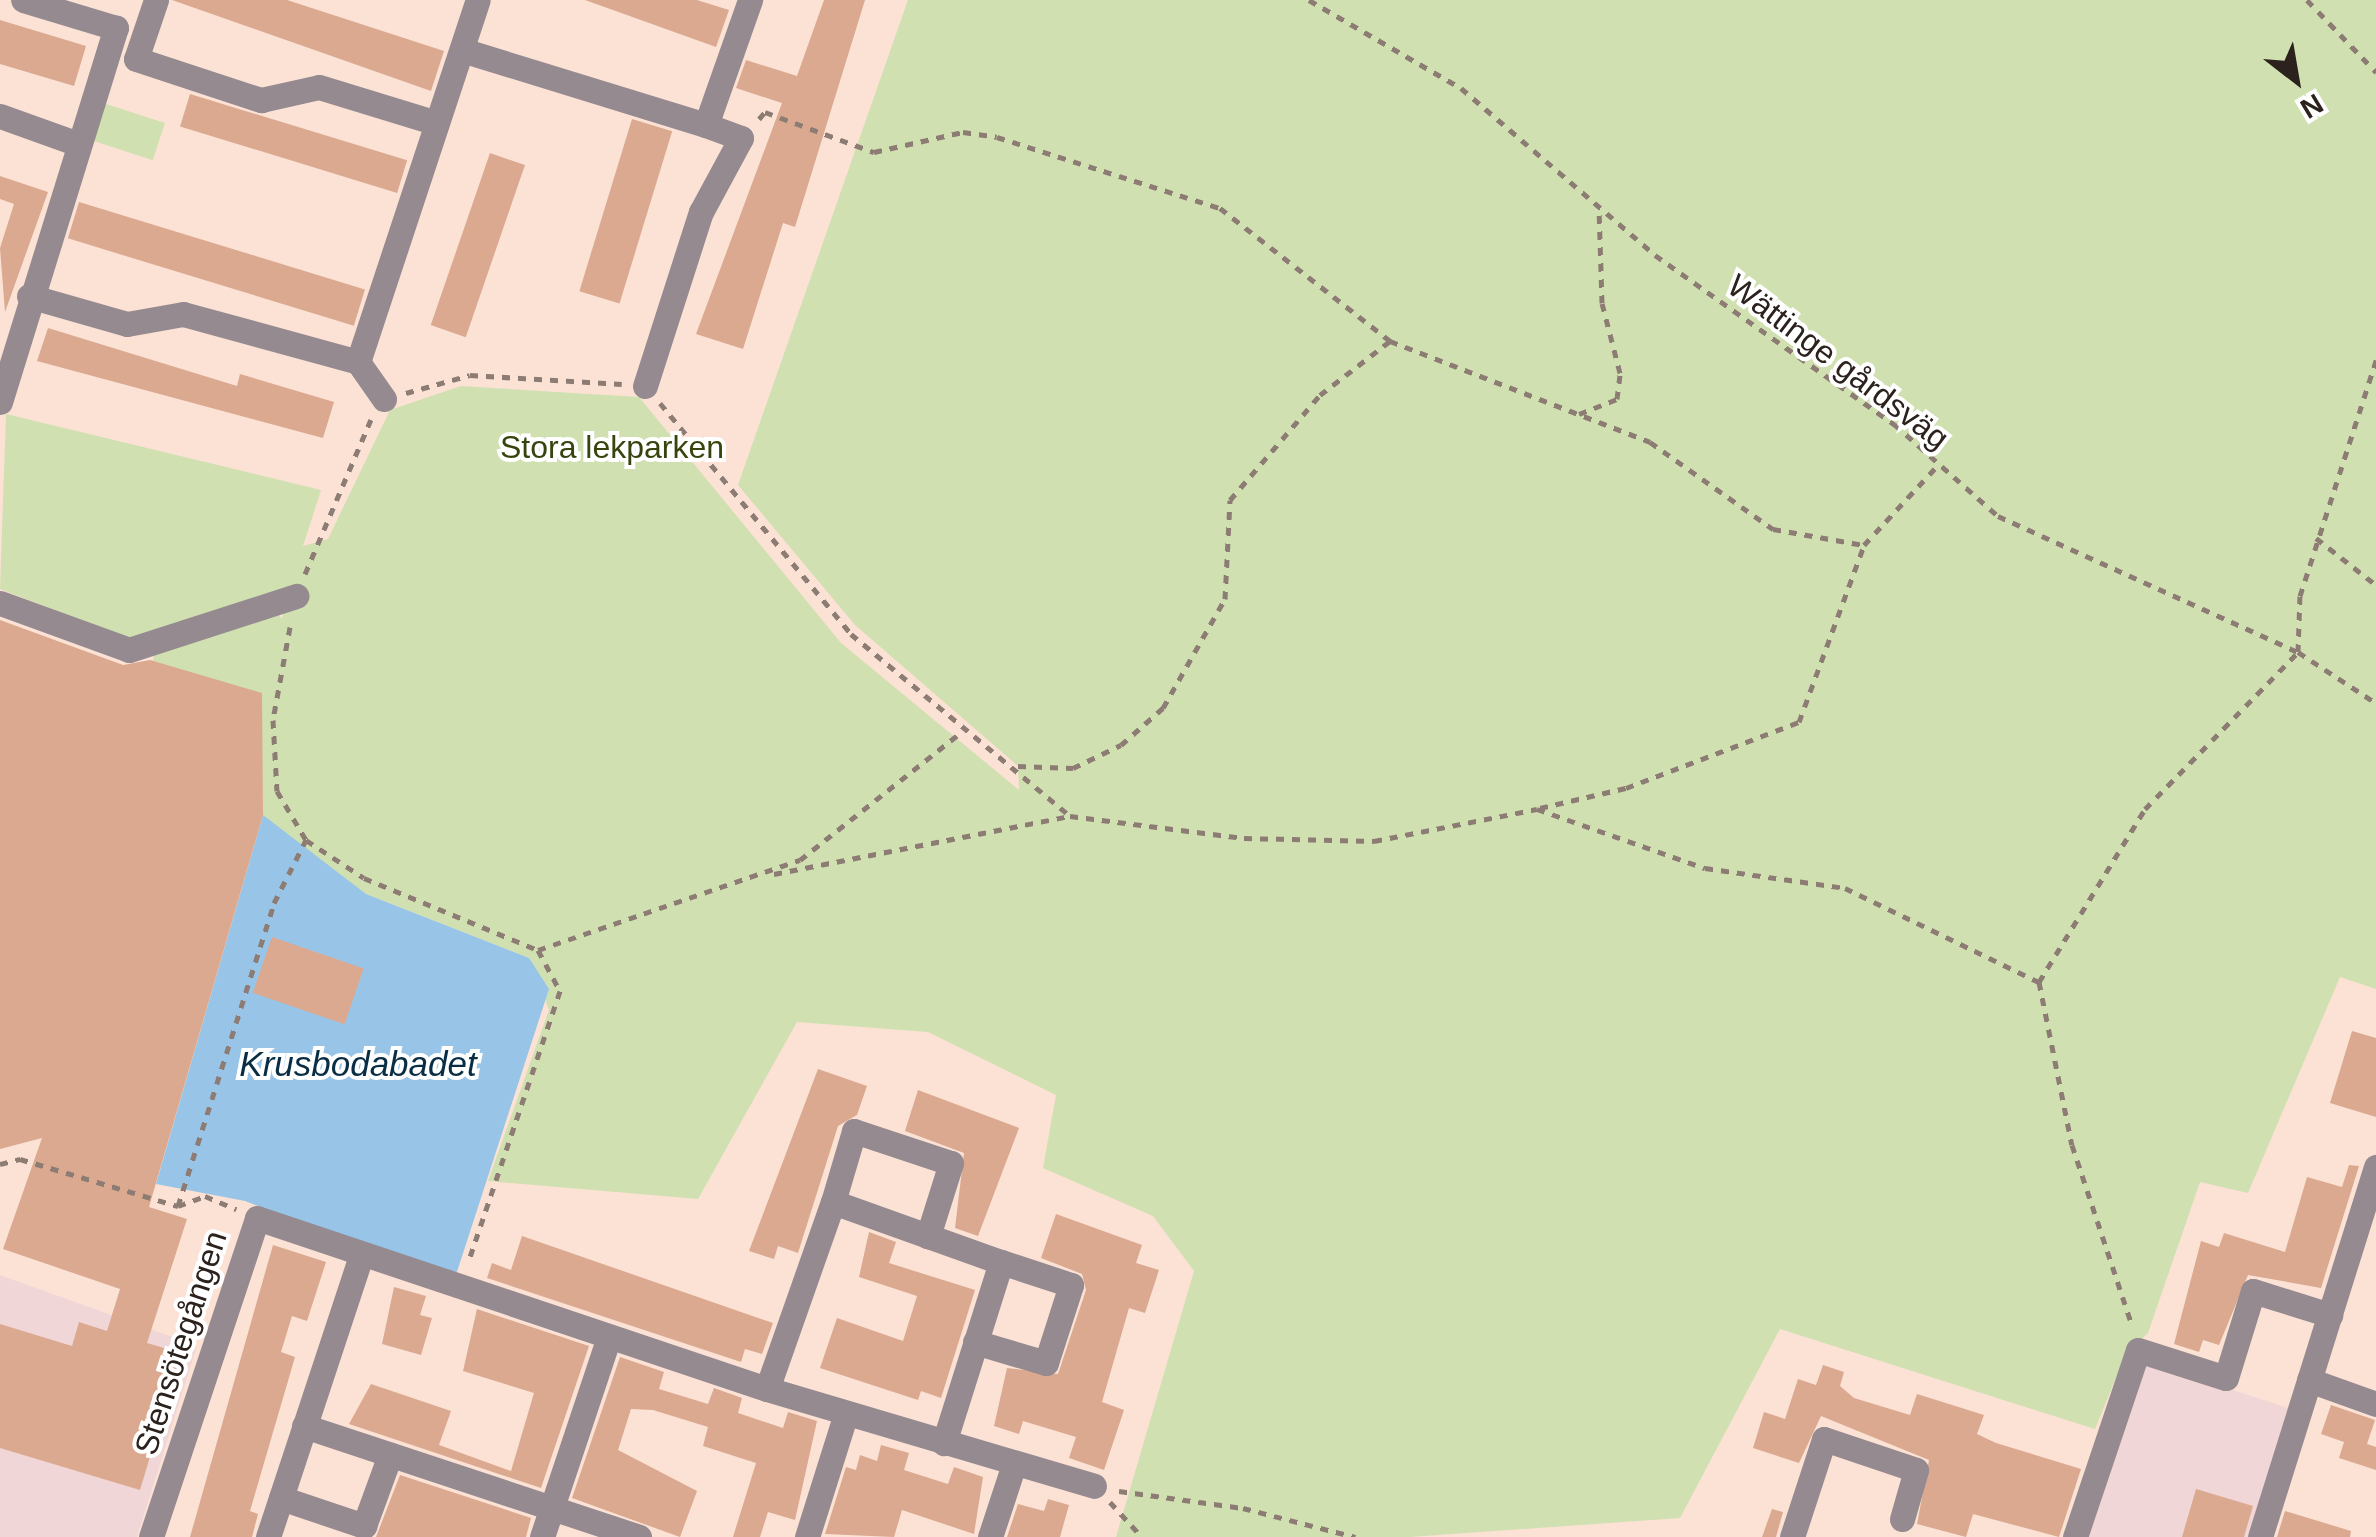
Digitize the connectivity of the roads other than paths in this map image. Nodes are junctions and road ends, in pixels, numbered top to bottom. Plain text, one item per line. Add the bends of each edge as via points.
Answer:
1 (22, 0) edge
2 (156, 0) edge
3 (478, 0) edge
4 (750, 0) edge
5 (109, 50) junction
6 (462, 50) junction
7 (136, 59) junction
8 (0, 116) edge
9 (437, 123) junction
10 (706, 126) junction
11 (78, 144) junction
12 (29, 296) junction
13 (358, 362) junction
14 (646, 386) road end
15 (384, 399) road end
16 (0, 402) edge
17 (296, 596) road end
18 (0, 602) edge
19 (2376, 1167) edge
20 (2371, 1199) edge
21 (832, 1202) junction
22 (928, 1236) junction
23 (361, 1255) junction
24 (1001, 1262) junction
25 (2330, 1315) junction
26 (608, 1338) junction
27 (976, 1342) junction
28 (2309, 1380) junction
29 (767, 1389) junction
30 (2376, 1404) edge
31 (846, 1413) junction
32 (304, 1426) junction
33 (944, 1443) junction
34 (390, 1455) junction
35 (1014, 1464) junction
36 (1094, 1486) road end
37 (281, 1498) junction
38 (552, 1508) junction
39 (1902, 1519) dead end
40 (152, 1537) edge
41 (268, 1537) edge
42 (542, 1537) edge
43 (639, 1537) edge
44 (806, 1537) edge
45 (990, 1537) edge
46 (1792, 1537) edge
47 (2075, 1537) edge
48 (2260, 1537) edge

1 - 5 lane via 116,28
2 - 7 lane
3 - 6 lane
4 - 10 lane
5 - 7 lane
5 - 11 lane
6 - 9 lane
6 - 10 lane
7 - 9 lane via 261,100 320,87
8 - 11 lane
9 - 13 lane
10 - 14 lane via 741,138 702,212
11 - 12 lane
12 - 13 lane via 127,324 183,314
12 - 16 lane
13 - 15 lane
17 - 18 lane via 129,650
19 - 20 lane
20 - 25 lane
21 - 22 lane
21 - 22 lane via 854,1131 951,1164
21 - 29 lane
22 - 24 lane
23 - 26 lane, Stensötegången
23 - 32 lane
23 - 40 lane, Stensötegången via 257,1218
24 - 27 lane
24 - 27 lane via 1072,1285 1046,1363
25 - 28 lane
25 - 47 lane via 2253,1291 2226,1378 2138,1350
26 - 29 lane, Stensötegången
26 - 38 lane
27 - 33 lane
28 - 30 lane
28 - 48 lane
29 - 31 lane, Stensötegången
31 - 33 lane, Stensötegången
31 - 44 lane
32 - 34 lane
32 - 37 lane
33 - 35 lane, Stensötegången
34 - 37 lane via 364,1526
34 - 38 lane
35 - 36 lane, Stensötegången
35 - 45 lane
37 - 41 lane
38 - 42 lane
38 - 43 lane
39 - 46 lane via 1916,1470 1824,1439

